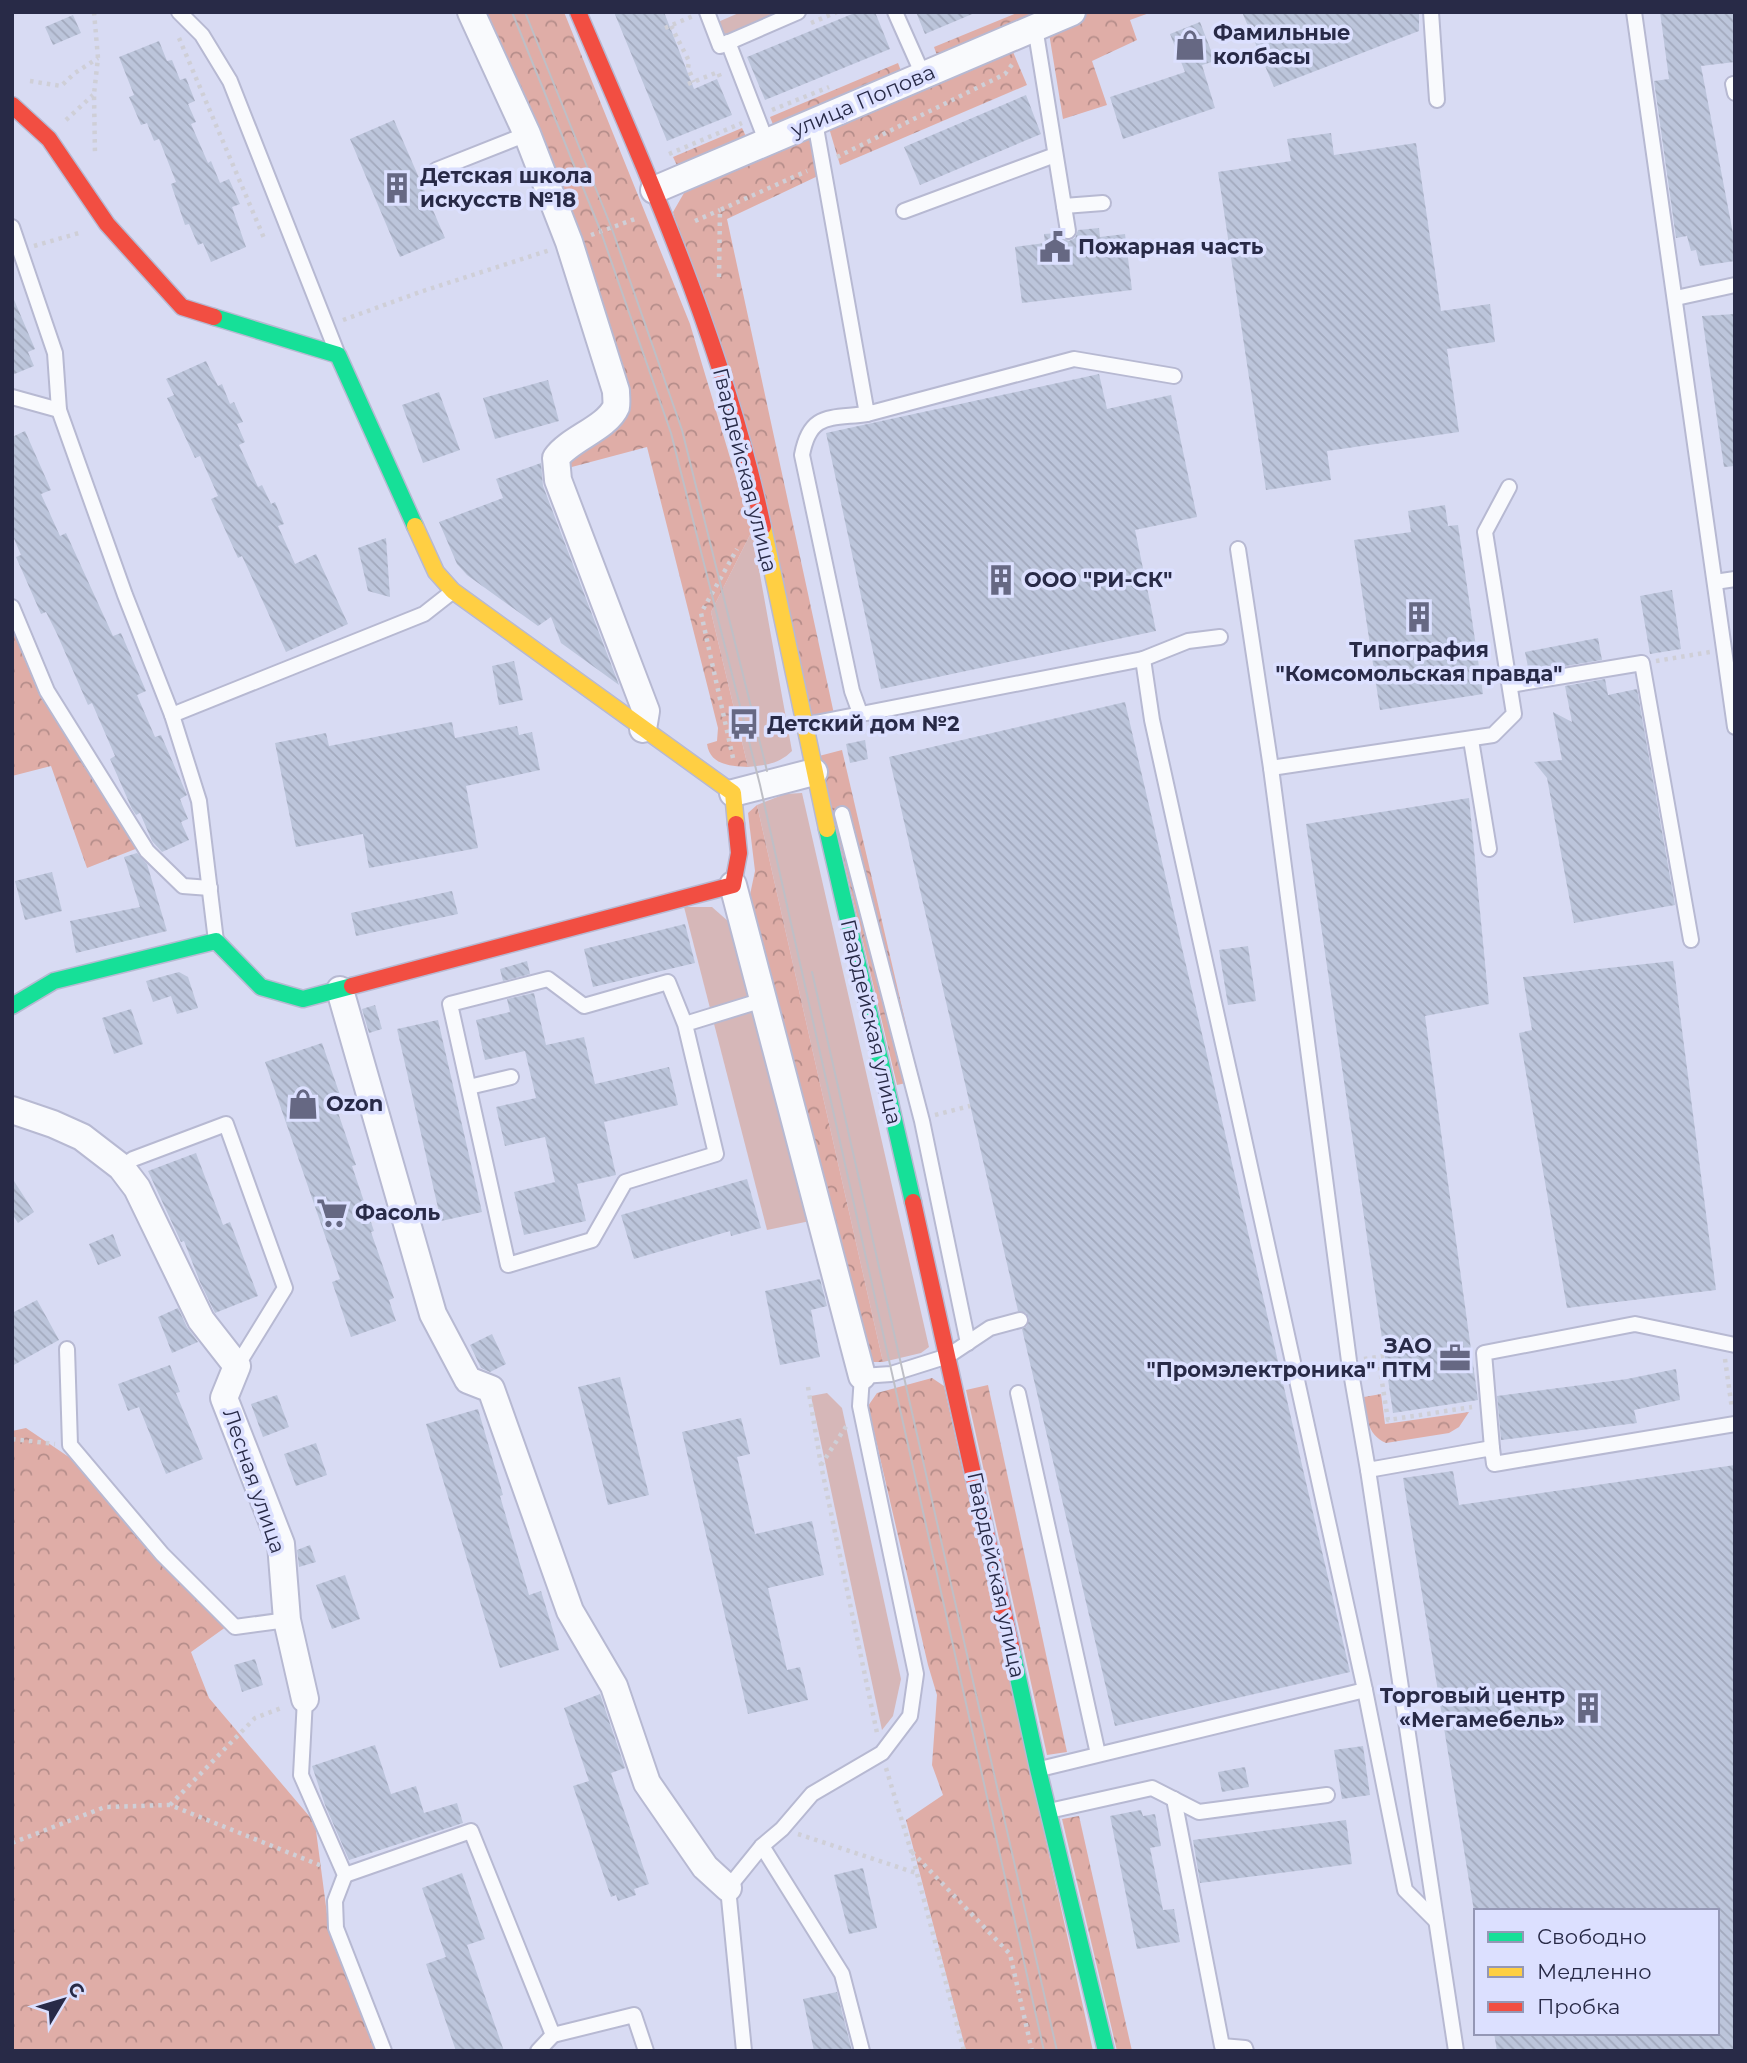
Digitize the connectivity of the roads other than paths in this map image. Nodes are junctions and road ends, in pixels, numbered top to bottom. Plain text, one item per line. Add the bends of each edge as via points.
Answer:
1 (179, 12) edge
2 (471, 12) edge
3 (578, 12) edge
4 (707, 12) edge
5 (798, 12) edge
6 (895, 12) edge
7 (1072, 12) edge
8 (1431, 12) edge
9 (1634, 12) edge
10 (1035, 27) junction
11 (728, 42) junction
12 (923, 75) junction
13 (1437, 100) dead end
14 (12, 105) edge
15 (815, 122) junction
16 (527, 134) junction
17 (767, 143) junction
18 (1055, 155) junction
19 (436, 170) dead end
20 (654, 190) junction
21 (1103, 203) dead end
22 (1064, 206) junction
23 (904, 211) dead end
24 (12, 227) edge
25 (1068, 232) dead end
26 (1735, 285) edge
27 (1676, 298) junction
28 (338, 355) junction
29 (1174, 376) dead end
30 (12, 397) edge
31 (58, 410) junction
32 (867, 414) junction
33 (1509, 487) dead end
34 (1238, 549) dead end
35 (1735, 579) edge
36 (1715, 582) junction
37 (453, 591) junction
38 (12, 607) edge
39 (1220, 637) dead end
40 (1143, 659) junction
41 (1510, 685) junction
42 (860, 713) junction
43 (172, 715) junction
44 (815, 727) junction
45 (1735, 727) edge
46 (643, 729) junction
47 (1471, 740) junction
48 (1271, 768) junction
49 (814, 772) junction
50 (725, 787) junction
51 (839, 800) dead end
52 (1489, 849) dead end
53 (733, 885) junction
54 (210, 888) junction
55 (1691, 940) dead end
56 (216, 941) junction
57 (340, 990) junction
58 (763, 1000) junction
59 (12, 1006) edge
60 (685, 1024) junction
61 (511, 1077) dead end
62 (469, 1087) junction
63 (12, 1110) edge
64 (121, 1167) junction
65 (1020, 1320) dead end
66 (968, 1343) junction
67 (1729, 1344) edge
68 (67, 1349) dead end
69 (948, 1356) junction
70 (237, 1366) junction
71 (862, 1376) junction
72 (1018, 1393) dead end
73 (1734, 1424) edge
74 (1492, 1448) junction
75 (1368, 1470) junction
76 (287, 1620) junction
77 (1365, 1690) junction
78 (305, 1699) joint
79 (1098, 1754) junction
80 (1038, 1769) junction
81 (1327, 1795) dead end
82 (1174, 1799) junction
83 (1049, 1811) junction
84 (762, 1846) junction
85 (345, 1875) junction
86 (728, 1888) junction
87 (1435, 1920) junction
88 (553, 2035) junction
89 (384, 2051) edge
90 (538, 2051) edge
91 (646, 2051) edge
92 (744, 2051) edge
93 (862, 2051) edge
94 (1107, 2051) edge
95 (1246, 2051) edge
96 (1456, 2051) edge

1 - 28 lane via 202,35 230,81
2 - 16 street
3 - 20 street, Гвардейская улица
4 - 11 lane via 720,46
5 - 11 lane
6 - 12 lane
7 - 10 street, улица Попова
8 - 13 lane
9 - 27 lane
10 - 12 street, улица Попова
10 - 18 lane
11 - 17 lane
12 - 15 street, улица Попова
14 - 28 street via 49,138 107,224 183,307
15 - 17 street, улица Попова
15 - 32 lane
16 - 19 lane
16 - 46 street via 569,242 616,391 617,406 610,416 556,458 558,480 646,711
17 - 20 street, улица Попова
18 - 22 lane
18 - 23 lane
20 - 44 street, Гвардейская улица via 731,401
21 - 22 lane
22 - 25 lane
24 - 31 lane via 55,353
26 - 27 lane
27 - 36 lane
28 - 37 street via 436,572
29 - 32 lane via 1074,359
30 - 31 lane
31 - 43 lane
32 - 42 lane via 820,420 806,435 802,455
33 - 41 lane via 1485,533
34 - 48 lane
35 - 36 lane
36 - 45 lane
37 - 43 lane via 424,614
37 - 46 street
38 - 54 lane via 47,691 148,851 183,886
39 - 40 lane via 1188,641
40 - 42 lane
40 - 77 lane via 1152,720
41 - 47 lane via 1514,714 1493,735
41 - 55 lane via 1642,663
42 - 44 lane
43 - 54 lane via 198,801
44 - 49 street, Гвардейская улица
46 - 50 street
47 - 48 lane
47 - 52 lane
48 - 75 lane via 1349,1361
49 - 50 street
49 - 69 street, Гвардейская улица
50 - 53 street via 739,853
51 - 66 lane via 922,1121
53 - 57 street
53 - 58 street
54 - 56 lane
56 - 57 street via 261,987 303,999
56 - 59 street via 54,981
57 - 86 street via 433,1314 468,1380 491,1390 570,1611 614,1686 647,1783 705,1867
58 - 60 lane
58 - 71 street
60 - 62 lane via 668,982 584,1006 548,979 450,1004
60 - 62 lane via 716,1154 625,1182 592,1240 509,1265
61 - 62 lane
63 - 64 street via 82,1137
64 - 70 street via 137,1188 201,1320
64 - 70 lane via 132,1158 226,1124 285,1287
65 - 66 lane via 990,1328
66 - 69 lane
67 - 74 lane via 1635,1324 1484,1353
68 - 76 lane via 70,1445 162,1554 235,1627
69 - 71 lane via 891,1374
69 - 80 street, Гвардейская улица
70 - 76 street, Лесная улица via 224,1398 281,1544
71 - 84 lane via 860,1406 916,1674 911,1716 882,1753 812,1794
72 - 79 lane
73 - 74 lane via 1494,1464
74 - 75 lane
75 - 87 lane
76 - 78 street, Лесная улица
77 - 79 lane
77 - 87 lane via 1405,1890
78 - 85 lane via 301,1775
79 - 80 lane
80 - 83 street, Гвардейская улица
81 - 82 lane via 1199,1812
82 - 83 lane via 1152,1788
82 - 95 lane via 1222,2046
83 - 94 street, Гвардейская улица
84 - 86 lane
84 - 93 lane via 842,1974
85 - 88 lane via 471,1831
85 - 89 lane via 335,1901 336,1928
86 - 92 lane
87 - 96 lane
88 - 90 lane
88 - 91 lane via 634,2015

